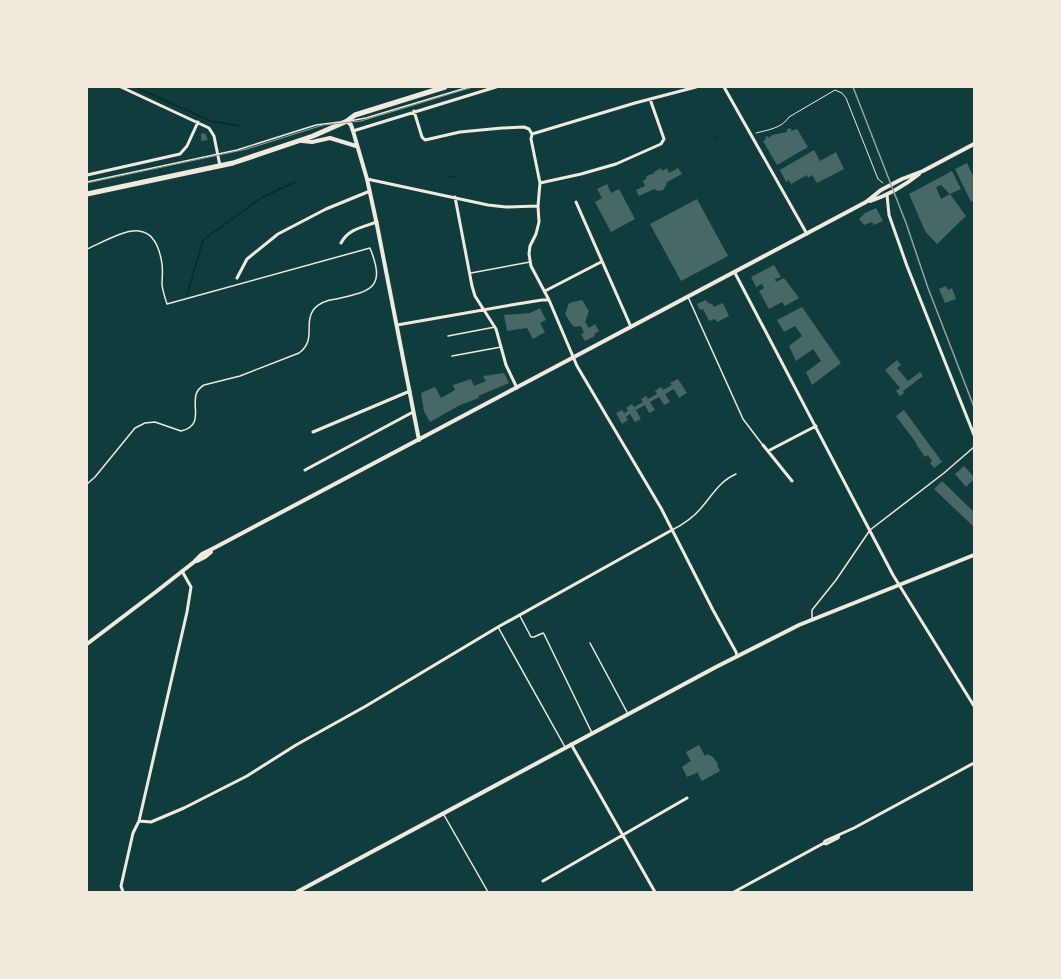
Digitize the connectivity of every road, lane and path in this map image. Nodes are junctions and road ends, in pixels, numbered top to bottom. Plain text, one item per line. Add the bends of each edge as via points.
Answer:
1 (121, 87) edge
2 (446, 87) edge
3 (468, 87) edge
4 (496, 87) edge
5 (696, 87) edge
6 (724, 87) edge
7 (434, 89) edge
8 (650, 99) junction
9 (414, 111) junction
10 (347, 121) junction
11 (198, 122) junction
12 (353, 131) junction
13 (532, 134) junction
14 (752, 135) junction
15 (302, 140) junction
16 (974, 144) edge
17 (356, 146) junction
18 (218, 154) junction
19 (220, 166) junction
20 (923, 171) junction
21 (87, 175) edge
22 (367, 179) junction
23 (87, 182) edge
24 (540, 183) junction
25 (886, 188) junction
26 (370, 191) junction
27 (87, 194) edge
28 (888, 195) junction
29 (455, 197) junction
30 (576, 202) dead end
31 (866, 202) junction
32 (538, 206) junction
33 (377, 222) junction
34 (807, 234) junction
35 (342, 243) dead end
36 (87, 249) edge
37 (530, 262) junction
38 (601, 262) junction
39 (469, 273) junction
40 (735, 273) junction
41 (236, 278) dead end
42 (545, 291) junction
43 (688, 297) junction
44 (549, 300) junction
45 (483, 310) junction
46 (397, 325) junction
47 (495, 327) junction
48 (631, 327) junction
49 (448, 336) dead end
50 (501, 347) junction
51 (452, 356) dead end
52 (573, 358) junction
53 (517, 388) junction
54 (410, 390) junction
55 (413, 412) junction
56 (816, 426) junction
57 (313, 432) dead end
58 (974, 435) edge
59 (418, 440) junction
60 (763, 445) joint
61 (974, 447) edge
62 (768, 451) junction
63 (305, 470) dead end
64 (736, 474) dead end
65 (792, 481) dead end
66 (87, 484) edge
67 (672, 530) junction
68 (870, 530) junction
69 (974, 555) edge
70 (182, 572) junction
71 (900, 584) junction
72 (519, 615) junction
73 (812, 619) junction
74 (498, 627) junction
75 (590, 643) dead end
76 (87, 644) edge
77 (737, 656) junction
78 (974, 706) edge
79 (628, 714) junction
80 (592, 733) junction
81 (570, 744) junction
82 (565, 747) junction
83 (974, 763) edge
84 (687, 798) dead end
85 (443, 813) junction
86 (139, 821) junction
87 (622, 835) junction
88 (543, 881) dead end
89 (123, 892) edge
90 (297, 892) edge
91 (488, 892) edge
92 (655, 892) edge
93 (734, 892) edge

1 - 11 street
2 - 7 main road
3 - 10 lane via 366,118
4 - 9 street
5 - 8 street
6 - 14 street
7 - 10 main road via 355,115
8 - 13 street
8 - 24 street via 664,139 661,144 616,164
9 - 12 street
9 - 13 street via 425,140 460,132 502,128 524,127
10 - 12 street
10 - 15 main road
10 - 18 lane via 323,123 246,148
11 - 18 street via 212,132
11 - 21 street via 187,146 180,154
12 - 17 street
13 - 24 street
14 - 25 path via 779,126 789,117 835,90 846,98 878,179
14 - 34 street
15 - 17 street via 312,142 330,138
15 - 19 main road
16 - 20 street
17 - 22 street
18 - 19 street
18 - 23 lane
19 - 27 main road
20 - 25 street
20 - 28 street
22 - 26 street
22 - 29 street
24 - 32 street
25 - 31 street
26 - 33 street
26 - 41 street via 326,209 278,234 247,259
28 - 31 street
28 - 58 street via 889,215 907,266
29 - 32 street via 506,208
29 - 39 street
30 - 38 street
31 - 34 street
32 - 37 street via 539,222 530,246
33 - 35 street via 349,232
33 - 46 street
34 - 40 street
36 - 66 lane via 129,232 147,233 155,242 160,254 162,286 167,304 370,248 377,275 374,285 368,290 327,301 316,307 310,317 309,341 306,348 240,376 200,387 194,396 196,418 189,428 180,431 155,422 135,428
37 - 39 lane
37 - 42 street
38 - 42 street
38 - 48 street
39 - 45 street via 475,296
40 - 43 street
40 - 56 street
42 - 44 street
43 - 48 street
43 - 60 lane via 743,419
44 - 45 street
44 - 52 street
45 - 46 street
45 - 47 street
46 - 54 street
47 - 49 lane
47 - 50 street
48 - 52 street
50 - 51 lane
50 - 53 street
52 - 53 street
52 - 67 street
53 - 59 street
54 - 55 street
54 - 57 street
55 - 59 street
55 - 63 street
56 - 62 street
56 - 68 street
59 - 70 street via 216,548
60 - 62 street
61 - 68 lane
62 - 65 street
64 - 67 lane via 721,483 697,513
67 - 72 street
67 - 77 street
68 - 71 street
68 - 73 lane via 812,610
69 - 71 street
70 - 76 street
70 - 86 street via 191,587 187,612
71 - 73 street
71 - 78 street
72 - 74 street
72 - 80 lane via 531,637 544,634
73 - 77 street
74 - 82 lane
74 - 86 street via 247,776 151,822
75 - 79 lane
77 - 79 street
79 - 80 street
80 - 81 street
81 - 82 street
81 - 87 street
82 - 85 street
83 - 93 street
84 - 87 street
85 - 90 street
85 - 91 lane
86 - 89 street via 121,886
87 - 88 street
87 - 92 street

